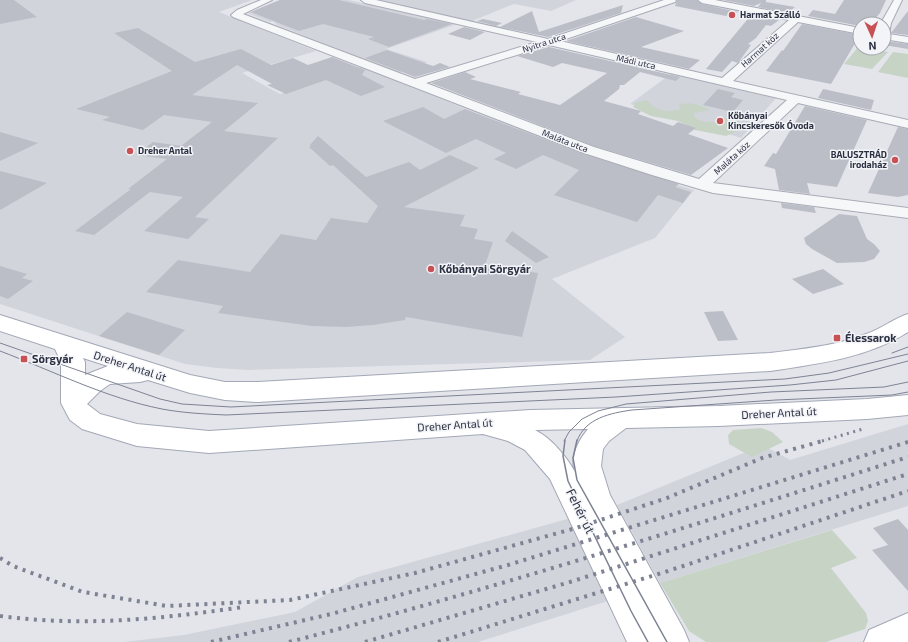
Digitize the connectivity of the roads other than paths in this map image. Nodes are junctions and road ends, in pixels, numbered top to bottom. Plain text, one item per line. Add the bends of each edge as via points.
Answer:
1 (268, 0) edge
2 (365, 0) edge
3 (672, 0) edge
4 (707, 0) edge
5 (898, 0) edge
6 (890, 16) edge
7 (795, 19) junction
8 (852, 30) edge
9 (892, 37) edge
10 (908, 40) edge
11 (548, 42) junction
12 (725, 82) junction
13 (415, 83) junction
14 (796, 98) junction
15 (908, 124) edge
16 (702, 185) junction
17 (908, 213) edge
18 (908, 322) edge
19 (0, 323) edge
20 (65, 345) junction
21 (152, 373) junction
22 (74, 403) junction
23 (908, 405) edge
24 (620, 419) junction
25 (476, 423) junction
26 (908, 630) edge
27 (645, 642) edge
28 (672, 642) edge
29 (881, 642) edge

1 - 13 street, Maláta utca via 236,15
2 - 11 street, Mádi utca
3 - 11 street, Nyitra utca
4 - 7 street
5 - 6 street
7 - 8 street
7 - 12 street, Harmat köz
9 - 10 street
11 - 12 street, Mádi utca
11 - 13 street, Nyitra utca
12 - 14 street, Mádi utca
13 - 16 street, Maláta utca via 589,150
14 - 15 street, Mádi utca
14 - 16 street, Maláta köz
16 - 17 street, Maláta utca
18 - 21 main road, Dreher Antal út via 884,336 847,349 770,362 258,392 225,391
19 - 20 main road, Dreher Antal út
20 - 21 main road, Dreher Antal út
20 - 22 main road via 73,362
21 - 22 main road via 124,372 107,376 92,384
22 - 25 main road, Dreher Antal út via 79,413 91,422 109,428 137,434 209,442
23 - 24 main road, Dreher Antal út via 867,409
24 - 25 main road, Dreher Antal út
24 - 28 main road, Fehér út via 600,433 590,446 587,466 597,499
25 - 27 main road, Fehér út via 514,432 534,442 560,471
26 - 29 main road

